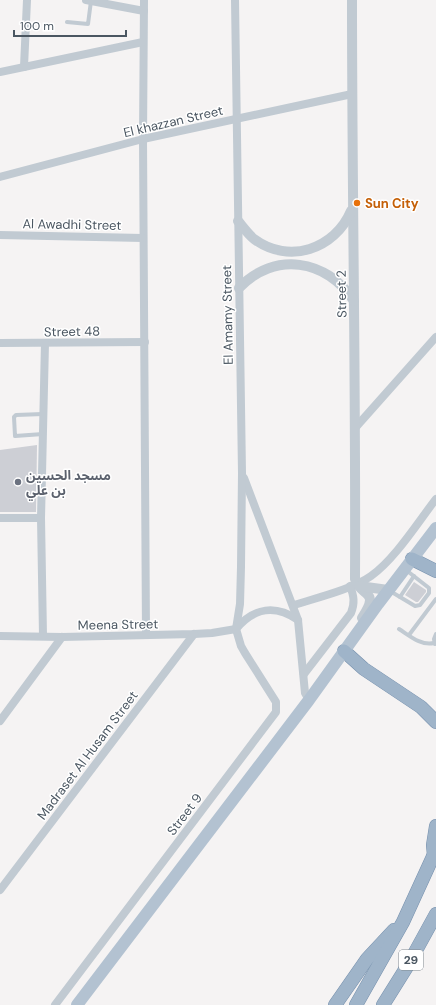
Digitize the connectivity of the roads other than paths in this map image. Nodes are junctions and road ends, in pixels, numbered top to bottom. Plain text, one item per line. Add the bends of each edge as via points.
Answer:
1 (27, 0) edge
2 (88, 0) edge
3 (144, 0) edge
4 (235, 0) edge
5 (352, 0) edge
6 (144, 10) junction
7 (67, 22) dead end
8 (143, 42) junction
9 (24, 67) junction
10 (0, 72) edge
11 (352, 94) junction
12 (236, 119) junction
13 (143, 139) junction
14 (0, 177) edge
15 (352, 209) junction
16 (238, 221) junction
17 (0, 235) edge
18 (143, 238) junction
19 (239, 288) junction
20 (354, 301) junction
21 (436, 337) edge
22 (144, 342) junction
23 (0, 343) edge
24 (45, 343) junction
25 (43, 414) junction
26 (356, 427) junction
27 (43, 434) junction
28 (242, 474) junction
29 (436, 499) edge
30 (0, 518) edge
31 (41, 518) junction
32 (436, 528) edge
33 (410, 568) junction
34 (436, 571) edge
35 (355, 585) junction
36 (388, 590) junction
37 (400, 597) junction
38 (436, 599) edge
39 (294, 605) junction
40 (298, 620) junction
41 (236, 629) junction
42 (399, 629) dead end
43 (359, 630) junction
44 (194, 634) junction
45 (436, 634) edge
46 (146, 635) junction
47 (409, 635) junction
48 (0, 636) edge
49 (43, 636) junction
50 (62, 637) junction
51 (435, 644) edge
52 (344, 651) junction
53 (304, 674) junction
54 (309, 700) junction
55 (0, 721) edge
56 (436, 722) edge
57 (436, 826) edge
58 (435, 853) edge
59 (0, 890) edge
60 (436, 914) edge
61 (403, 922) junction
62 (55, 1005) edge
63 (77, 1005) edge
64 (335, 1005) edge
65 (356, 1005) edge
66 (383, 1005) edge

1 - 9 street
2 - 6 street
2 - 7 lane via 88,24
3 - 6 street
4 - 12 street, El Amamy Street
5 - 11 street, Street 2
6 - 8 street
8 - 9 street
8 - 13 street
9 - 10 street
11 - 12 street, El khazzan Street
11 - 15 street, Street 2
12 - 13 street, El khazzan Street
12 - 16 street, El Amamy Street
13 - 14 street, El khazzan Street
13 - 18 street
15 - 16 street via 348,219 333,237 324,244 302,251 290,252 265,246 245,231
15 - 20 street, Street 2
16 - 19 street, El Amamy Street
17 - 18 street, Al Awadhi Street
18 - 22 street
19 - 20 street via 262,270 280,265 300,265 319,270 331,277 343,286
19 - 28 street, El Amamy Street
20 - 26 street, Street 2
21 - 26 street
22 - 24 street, Street 48
22 - 46 street
23 - 24 street, Street 48
24 - 25 street
25 - 27 street
25 - 27 lane via 14,417 15,436
26 - 35 street, Street 2
27 - 31 street
28 - 39 street
28 - 41 street, El Amamy Street via 240,604
29 - 35 street via 382,567
30 - 31 street
31 - 49 street
32 - 33 main road
33 - 34 highway
33 - 36 main road
33 - 37 lane
33 - 37 lane via 418,582 429,590 428,594 418,606
35 - 36 street
35 - 39 street
35 - 43 street, Street 2 via 369,595 367,610
35 - 53 street via 351,613
36 - 37 lane
36 - 43 main road
38 - 47 lane
39 - 40 street
40 - 41 street via 282,611 265,611 248,617
40 - 53 street
41 - 44 street, Meena Street
41 - 62 street, Street 9 via 245,653 276,702 276,712
42 - 47 lane
43 - 52 main road
44 - 46 street, Meena Street
44 - 59 street, Madraset Al Husam Street
45 - 51 lane
46 - 50 street, Meena Street
47 - 51 lane via 425,644
48 - 49 street, Meena Street
49 - 50 street, Meena Street
50 - 55 street
52 - 54 main road
52 - 56 highway via 360,666 421,708
53 - 54 street via 305,693
54 - 63 main road
57 - 58 highway via 433,845
58 - 61 highway, 29
60 - 66 highway, 29
61 - 64 highway via 367,959
61 - 65 highway, 29

